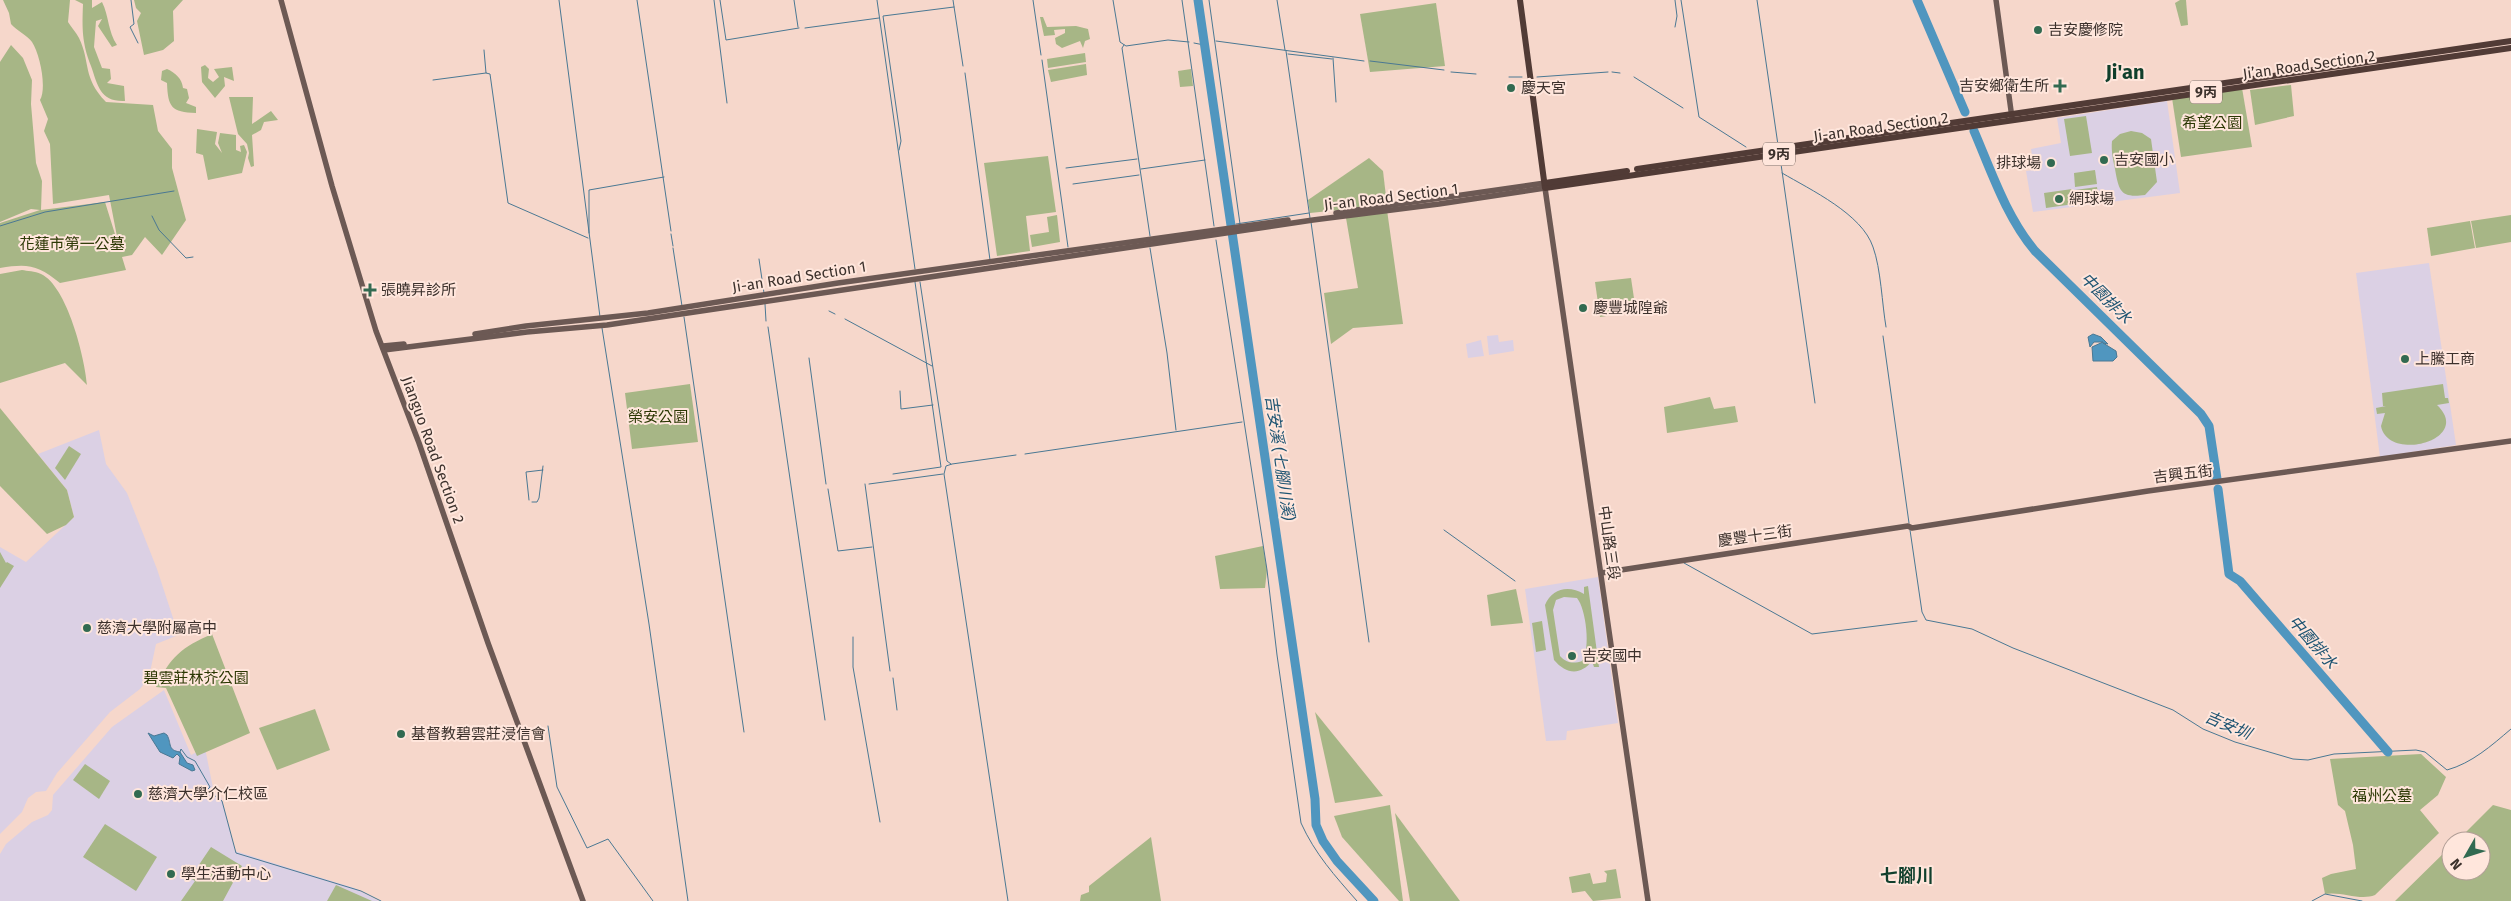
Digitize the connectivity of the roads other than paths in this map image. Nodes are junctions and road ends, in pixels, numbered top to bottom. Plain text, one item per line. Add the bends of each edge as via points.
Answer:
1 (281, 0) edge
2 (1520, 0) edge
3 (1996, 0) edge
4 (2511, 41) edge
5 (2511, 48) edge
6 (2400, 62) junction
7 (2012, 113) junction
8 (2013, 120) junction
9 (1545, 186) junction
10 (383, 348) junction
11 (2511, 441) edge
12 (1912, 528) joint
13 (1601, 573) junction
14 (584, 901) edge
15 (1648, 901) edge

1 - 10 street, Jianguo Road Section 2 via 332,186
2 - 9 main road
3 - 7 street
4 - 6 main road, 9丙
5 - 6 main road, 9丙
6 - 7 main road, Ji’an Road Section 2 / 9丙
6 - 8 main road, Ji’an Road Section 2 / 9丙
7 - 8 street
7 - 9 main road, Ji-an Road Section 2 / 9丙
8 - 9 main road, Ji-an Road Section 2 / 9丙
9 - 10 street, Ji-an Road Section 1 via 607,325
9 - 13 street, 中山路三段
10 - 14 street, Jianguo Road Section 2
11 - 12 street, 吉興五街 via 2148,491
12 - 13 street, 慶豐十三街 via 1908,526
13 - 15 street, 中山路三段

